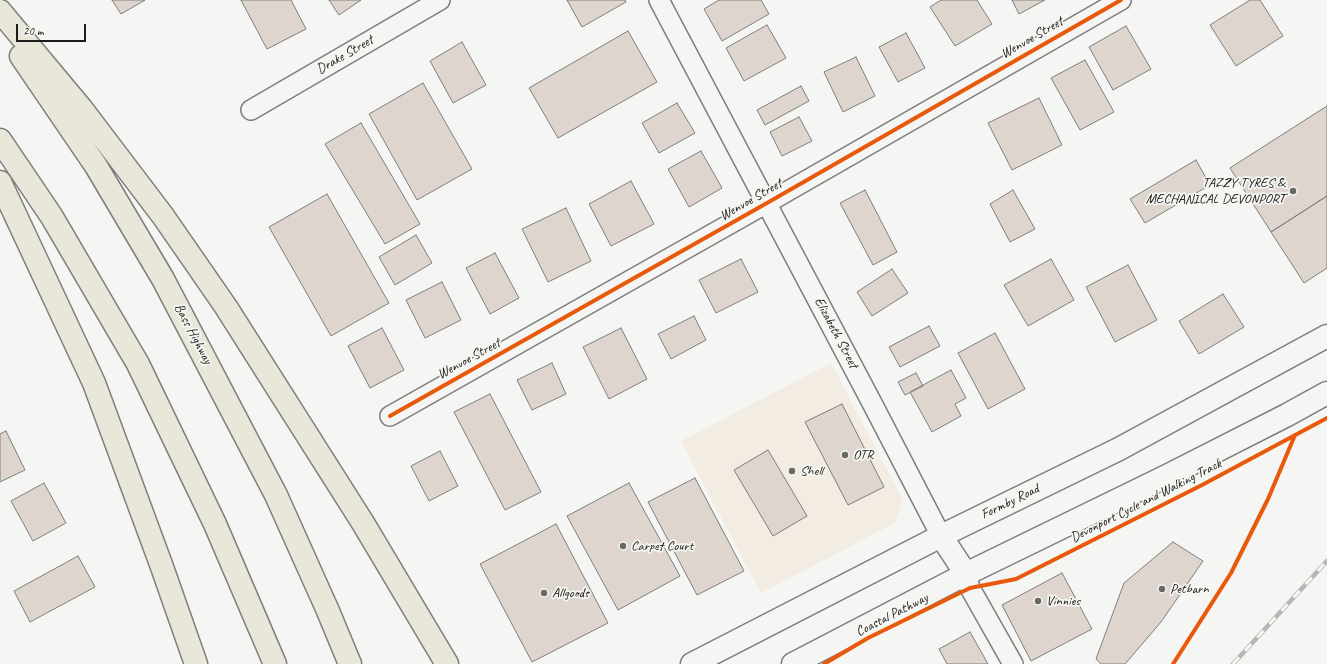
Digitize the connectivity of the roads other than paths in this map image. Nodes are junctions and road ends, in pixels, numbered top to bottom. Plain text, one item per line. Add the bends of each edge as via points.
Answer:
1 (440, 0) edge
2 (660, 0) edge
3 (1121, 0) edge
4 (0, 11) edge
5 (0, 24) edge
6 (251, 110) dead end
7 (0, 140) edge
8 (0, 182) edge
9 (767, 203) junction
10 (1327, 336) edge
11 (1327, 392) edge
12 (390, 416) dead end
13 (941, 536) junction
14 (966, 574) junction
15 (196, 664) edge
16 (275, 664) edge
17 (350, 664) edge
18 (447, 664) edge
19 (692, 664) edge
20 (793, 664) edge
21 (1013, 664) edge

1 - 6 street, Drake Street
2 - 9 street, Elizabeth Street
3 - 9 street, Wenvoe Street
4 - 18 highway via 81,108 163,216 226,307 363,524
5 - 17 highway, Bass Highway via 96,166 163,279 276,495
7 - 16 highway via 52,217 138,364 215,524
8 - 15 highway via 94,383
9 - 12 street, Wenvoe Street
9 - 13 street, Elizabeth Street
10 - 13 main road, Formby Road via 1119,449
11 - 14 main road via 1167,476
13 - 14 main road, Elizabeth Street
13 - 19 main road, Formby Road
14 - 20 main road
14 - 21 street, Elizabeth Street via 970,588

